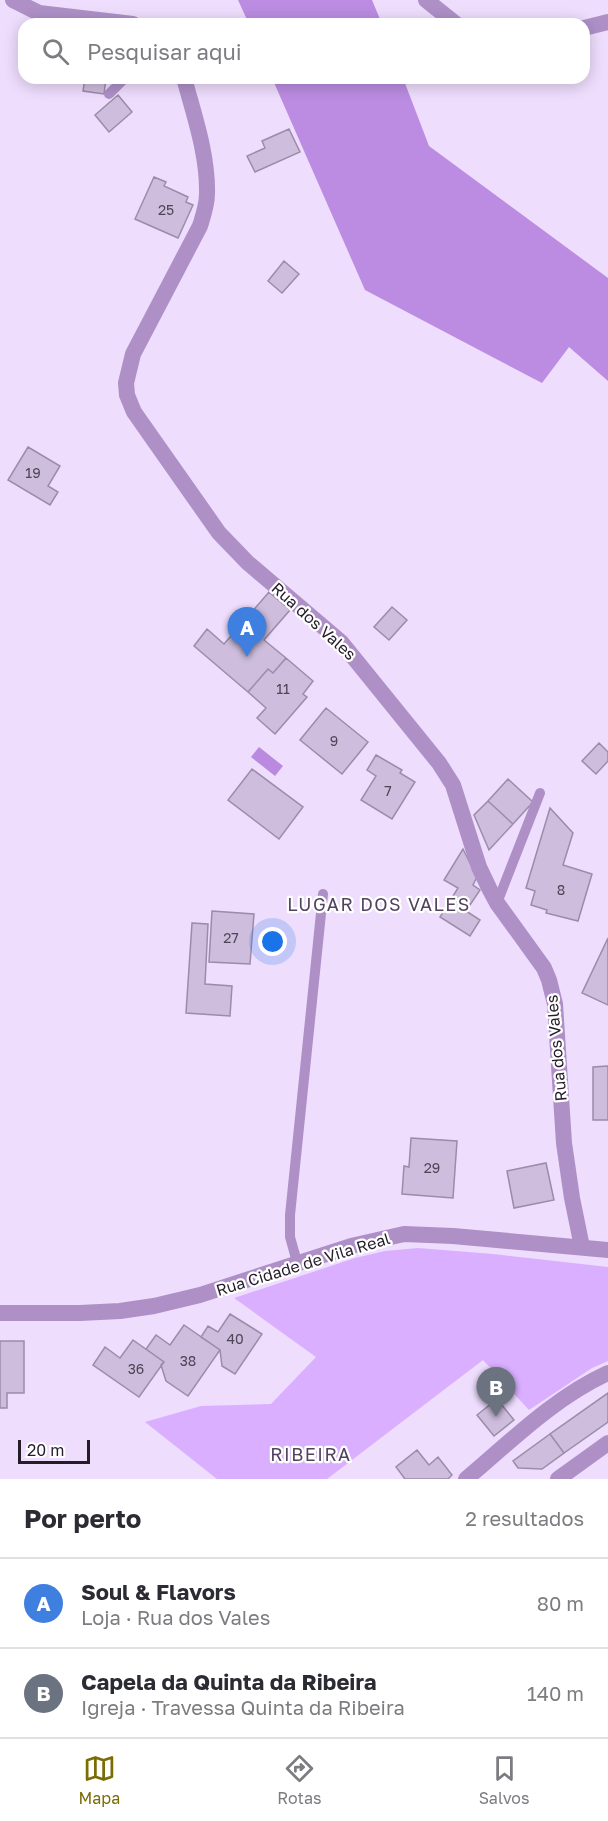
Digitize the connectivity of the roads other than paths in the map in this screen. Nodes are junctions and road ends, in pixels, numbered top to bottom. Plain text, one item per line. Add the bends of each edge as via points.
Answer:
1 (13, 0) edge
2 (426, 0) edge
3 (82, 18) edge
4 (448, 18) edge
5 (608, 22) edge
6 (590, 26) edge
7 (119, 84) edge
8 (186, 84) edge
9 (110, 94) dead end
10 (540, 793) dead end
11 (323, 894) dead end
12 (497, 903) junction
13 (582, 1247) junction
14 (608, 1250) edge
15 (297, 1262) junction
16 (0, 1313) edge
17 (608, 1373) edge
18 (608, 1443) edge
19 (466, 1479) edge
20 (558, 1479) edge

1 - 3 street via 39,13
2 - 4 street
5 - 6 street
7 - 9 lane
8 - 12 street, Rua dos Vales via 203,151 205,209 134,354 126,383 127,395 134,412 219,533 248,563 341,642 439,763 453,784 479,867
10 - 12 lane
11 - 15 lane via 290,1215 290,1237
12 - 13 street, Rua dos Vales via 544,968 553,993 564,1143
13 - 14 street, Rua Cidade de Vila Real
13 - 15 street, Rua Cidade de Vila Real via 404,1234
15 - 16 street, Rua Cidade de Vila Real via 200,1295 154,1306 80,1313
17 - 19 street via 563,1399
18 - 20 street

